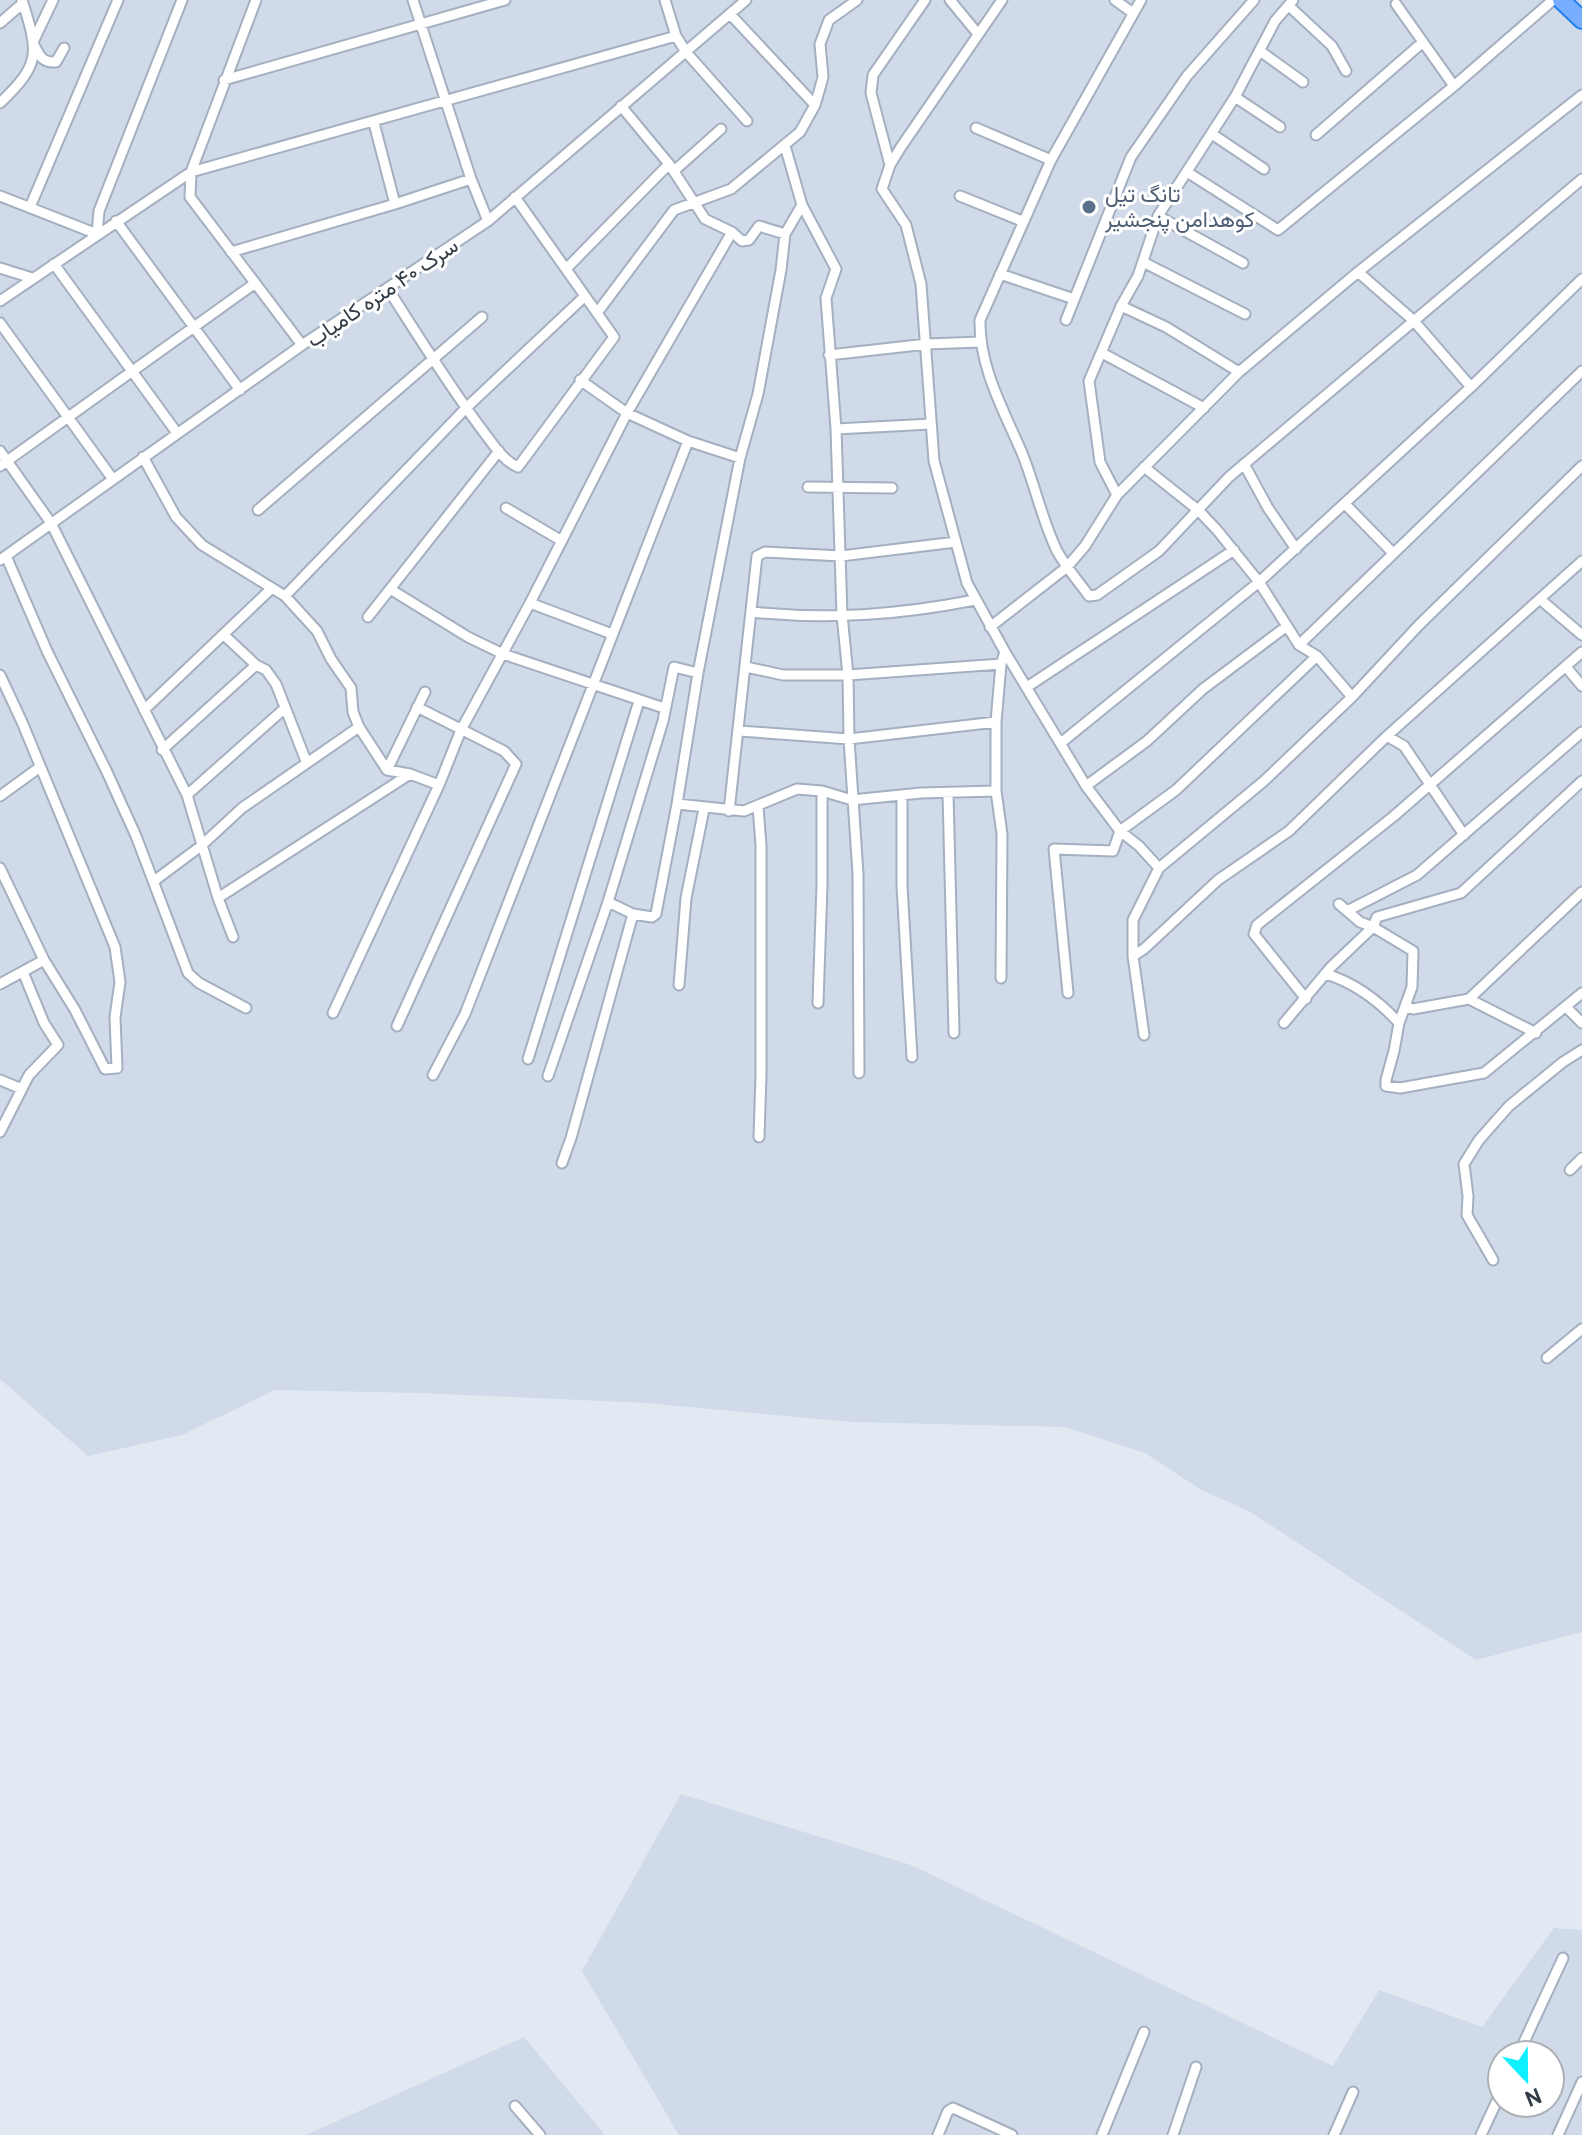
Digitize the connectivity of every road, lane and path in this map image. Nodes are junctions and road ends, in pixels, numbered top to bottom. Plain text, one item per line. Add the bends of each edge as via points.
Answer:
1 (53, 0) edge
2 (118, 0) edge
3 (182, 0) edge
4 (256, 0) edge
5 (413, 0) edge
6 (505, 0) edge
7 (665, 0) edge
8 (746, 0) edge
9 (857, 0) edge
10 (925, 0) edge
11 (950, 0) edge
12 (1002, 0) edge
13 (1115, 0) edge
14 (1141, 0) edge
15 (1254, 0) edge
16 (1553, 0) edge
17 (1561, 0) edge
18 (22, 2) edge
19 (1291, 3) edge
20 (1396, 4) dead end
21 (1133, 13) junction
22 (730, 14) junction
23 (1582, 20) edge
24 (0, 23) edge
25 (420, 24) junction
26 (978, 34) junction
27 (676, 36) junction
28 (33, 42) junction
29 (1423, 42) junction
30 (64, 48) dead end
31 (1260, 51) junction
32 (686, 52) junction
33 (1346, 71) dead end
34 (224, 80) junction
35 (1303, 82) dead end
36 (1454, 86) junction
37 (1582, 95) edge
38 (1235, 97) junction
39 (446, 101) junction
40 (0, 103) edge
41 (815, 105) junction
42 (621, 106) junction
43 (747, 121) dead end
44 (374, 123) junction
45 (1280, 127) dead end
46 (976, 128) dead end
47 (721, 129) dead end
48 (1212, 134) junction
49 (1316, 135) dead end
50 (785, 146) junction
51 (1051, 160) junction
52 (890, 165) junction
53 (671, 167) junction
54 (1264, 169) dead end
55 (191, 172) junction
56 (1187, 172) junction
57 (471, 179) junction
58 (1582, 179) edge
59 (0, 196) edge
60 (960, 196) dead end
61 (515, 197) junction
62 (693, 202) junction
63 (395, 204) junction
64 (802, 205) junction
65 (30, 207) junction
66 (1158, 216) junction
67 (116, 221) junction
68 (488, 221) junction
69 (1022, 221) junction
70 (732, 232) junction
71 (97, 234) junction
72 (785, 234) junction
73 (231, 252) junction
74 (1143, 262) junction
75 (1243, 263) dead end
76 (54, 264) junction
77 (0, 268) edge
78 (566, 269) junction
79 (1358, 272) junction
80 (1000, 274) junction
81 (32, 278) junction
82 (254, 284) junction
83 (1579, 287) edge
84 (388, 289) junction
85 (584, 297) junction
86 (1074, 299) junction
87 (0, 301) edge
88 (1121, 306) junction
89 (597, 313) junction
90 (1245, 314) dead end
91 (482, 317) dead end
92 (1066, 320) dead end
93 (1413, 320) junction
94 (0, 323) edge
95 (194, 328) junction
96 (980, 342) junction
97 (927, 344) junction
98 (302, 345) junction
99 (1102, 353) junction
100 (829, 355) junction
101 (434, 361) junction
102 (1582, 371) edge
103 (1239, 372) junction
104 (133, 373) junction
105 (580, 380) junction
106 (1471, 387) junction
107 (240, 390) junction
108 (466, 408) junction
109 (1204, 408) junction
110 (627, 413) junction
111 (69, 418) junction
112 (931, 424) junction
113 (836, 429) junction
114 (177, 433) junction
115 (688, 441) junction
116 (0, 451) edge
117 (499, 451) junction
118 (143, 457) junction
119 (740, 458) junction
120 (4, 463) edge
121 (1244, 464) junction
122 (1582, 466) edge
123 (1144, 467) junction
124 (112, 478) junction
125 (808, 487) dead end
126 (838, 488) junction
127 (892, 488) dead end
128 (1117, 495) junction
129 (1345, 504) junction
130 (506, 508) dead end
131 (258, 510) dead end
132 (1198, 510) junction
133 (51, 523) junction
134 (562, 541) junction
135 (956, 542) junction
136 (1296, 549) junction
137 (1234, 550) junction
138 (1393, 553) junction
139 (841, 556) junction
140 (3, 558) edge
141 (1582, 561) edge
142 (1067, 567) junction
143 (1259, 582) junction
144 (272, 588) junction
145 (390, 589) junction
146 (285, 596) junction
147 (975, 600) junction
148 (1541, 600) junction
149 (530, 603) junction
150 (751, 612) junction
151 (842, 615) junction
152 (368, 617) dead end
153 (1287, 626) junction
154 (990, 627) junction
155 (612, 634) junction
156 (224, 635) junction
157 (1582, 635) edge
158 (1299, 645) junction
159 (1005, 652) junction
160 (1582, 652) edge
161 (503, 654) junction
162 (1317, 656) junction
163 (1001, 664) junction
164 (256, 665) junction
165 (746, 667) junction
166 (1566, 667) junction
167 (698, 673) junction
168 (0, 675) edge
169 (848, 675) junction
170 (594, 685) junction
171 (1582, 686) edge
172 (1027, 687) junction
173 (425, 692) dead end
174 (1352, 697) junction
175 (639, 701) junction
176 (417, 707) junction
177 (664, 708) junction
178 (284, 709) junction
179 (144, 710) junction
180 (996, 722) junction
181 (359, 727) junction
182 (461, 730) junction
183 (740, 731) junction
184 (1582, 732) edge
185 (1387, 736) junction
186 (849, 739) junction
187 (1062, 742) junction
188 (162, 750) junction
189 (306, 761) junction
190 (40, 767) junction
191 (387, 770) junction
192 (410, 774) junction
193 (1582, 781) edge
194 (1431, 784) junction
195 (439, 785) junction
196 (1086, 786) junction
197 (822, 791) junction
198 (996, 791) junction
199 (948, 794) junction
200 (187, 795) junction
201 (0, 796) edge
202 (902, 797) junction
203 (852, 800) junction
204 (677, 804) junction
205 (758, 807) junction
206 (704, 809) junction
207 (729, 811) junction
208 (1120, 831) junction
209 (1464, 835) junction
210 (201, 846) junction
211 (0, 868) edge
212 (1159, 868) junction
213 (154, 881) junction
214 (1582, 892) edge
215 (218, 898) junction
216 (608, 902) junction
217 (633, 914) junction
218 (1373, 927) junction
219 (233, 937) dead end
220 (1133, 956) junction
221 (44, 960) junction
222 (23, 972) junction
223 (1326, 974) junction
224 (1001, 978) dead end
225 (0, 984) edge
226 (679, 985) dead end
227 (1068, 993) dead end
228 (1582, 993) edge
229 (1306, 999) junction
230 (1469, 999) junction
231 (818, 1003) dead end
232 (1406, 1007) junction
233 (1566, 1007) junction
234 (246, 1008) dead end
235 (333, 1013) dead end
236 (1284, 1023) dead end
237 (1399, 1023) junction
238 (1582, 1023) edge
239 (397, 1026) dead end
240 (954, 1033) dead end
241 (1536, 1033) junction
242 (1144, 1035) dead end
243 (1582, 1050) edge
244 (912, 1057) dead end
245 (528, 1059) dead end
246 (859, 1073) dead end
247 (433, 1075) dead end
248 (548, 1076) dead end
249 (0, 1080) edge
250 (22, 1089) junction
251 (0, 1132) edge
252 (759, 1137) dead end
253 (1582, 1158) edge
254 (562, 1163) dead end
255 (1570, 1170) dead end
256 (1493, 1260) dead end
257 (1582, 1329) edge
258 (1547, 1358) dead end
259 (1563, 1958) dead end
260 (1144, 2032) dead end
261 (1525, 2039) edge
262 (1196, 2067) dead end
263 (1582, 2082) edge
264 (1353, 2092) dead end
265 (515, 2106) dead end
266 (540, 2135) edge
267 (938, 2135) edge
268 (1012, 2135) edge
269 (1102, 2135) edge
270 (1173, 2135) edge
271 (1334, 2135) edge
272 (1558, 2135) edge

1 - 28 street
2 - 65 street
3 - 71 street via 99,211
4 - 34 street
5 - 25 street
6 - 25 street
7 - 27 street
8 - 22 street, سرک ۴۰ متره کامیاب
9 - 41 street via 829,20 820,44 823,77
10 - 52 street via 873,75 871,93
11 - 26 street
12 - 26 street
13 - 21 street
14 - 21 street
15 - 86 street via 1187,76 1131,157
16 - 36 street
17 - 23 highway
18 - 24 street
18 - 28 street
19 - 31 street
19 - 33 street via 1333,48
20 - 29 street
21 - 51 street
22 - 32 street, سرک ۴۰ متره کامیاب
22 - 41 street
25 - 34 street
25 - 39 street
26 - 52 street
27 - 32 street
27 - 39 street
28 - 30 street via 48,63 56,62
28 - 40 street via 30,72
29 - 36 street
29 - 49 street
31 - 35 street
31 - 38 street
32 - 42 street, سرک ۴۰ متره کامیاب
32 - 43 street
34 - 55 street
36 - 56 street via 1278,230
37 - 79 street
38 - 45 street
38 - 48 street
39 - 44 street
39 - 57 street
41 - 50 street
42 - 53 street
42 - 61 street, سرک ۴۰ متره کامیاب
44 - 55 street
44 - 63 street
46 - 51 street
47 - 53 street
48 - 54 street
48 - 56 street
50 - 62 street via 731,189
50 - 64 street
51 - 69 street
52 - 97 street via 882,189 906,225 921,284
53 - 62 street
53 - 78 street
55 - 67 street
55 - 73 street via 190,197
56 - 66 street
57 - 63 street
57 - 68 street
58 - 93 street
59 - 65 street
60 - 69 street
61 - 68 street, سرک ۴۰ متره کامیاب
61 - 78 street
62 - 70 street via 705,219
62 - 89 street via 674,210
63 - 73 street
64 - 72 street
64 - 100 street via 836,269 826,298
65 - 71 street
66 - 74 street
66 - 75 street
67 - 71 street
67 - 95 street
68 - 84 street, سرک ۴۰ متره کامیاب
69 - 80 street
70 - 72 street via 742,241 759,226
70 - 110 street
71 - 76 street
72 - 119 street via 758,394
73 - 82 street
74 - 88 street
74 - 90 street
76 - 81 street
76 - 104 street
77 - 81 street
78 - 85 street
79 - 93 street
79 - 103 street
80 - 86 street
80 - 96 street via 980,320
81 - 87 street
82 - 95 street
82 - 98 street
83 - 106 street
84 - 98 street, سرک ۴۰ متره کامیاب
84 - 101 street
85 - 89 street
85 - 108 street
86 - 92 street
88 - 99 street
88 - 103 street
89 - 105 street via 614,337
91 - 101 street
93 - 106 street
93 - 121 street
94 - 111 street
95 - 104 street
95 - 107 street
96 - 97 street
96 - 142 street via 1046,526
97 - 100 street
97 - 112 street
98 - 107 street, سرک ۴۰ متره کامیاب
99 - 109 street
99 - 128 street via 1089,381 1100,462
100 - 113 street
101 - 108 street
101 - 131 street
102 - 138 street
103 - 109 street
104 - 111 street
104 - 114 street
105 - 110 street
105 - 117 street via 518,467
106 - 129 street
107 - 114 street, سرک ۴۰ متره کامیاب
108 - 117 street
108 - 146 street
109 - 123 street
110 - 115 street
110 - 134 street
111 - 120 street
111 - 124 street
112 - 113 street
112 - 135 street via 934,461
113 - 126 street
114 - 118 street, سرک ۴۰ متره کامیاب
115 - 119 street
115 - 155 street
116 - 120 street
117 - 145 street
118 - 124 street, سرک ۴۰ متره کامیاب
118 - 144 street via 176,517 202,545
119 - 167 street
120 - 133 street
121 - 132 street
121 - 136 street
122 - 174 street
123 - 128 street
123 - 132 street
124 - 133 street, سرک ۴۰ متره کامیاب
125 - 126 street
126 - 127 street
126 - 139 street
128 - 142 street
129 - 136 street
129 - 138 street
130 - 134 street
132 - 137 street
132 - 142 street via 1159,551 1097,595 1089,596
133 - 140 street, سرک ۴۰ متره کامیاب
133 - 179 street
134 - 149 street
135 - 139 street
135 - 147 street
136 - 143 street
137 - 143 street
137 - 172 street
138 - 158 street
139 - 150 street via 757,556
139 - 151 street
140 - 213 street
141 - 148 street
142 - 154 street
143 - 153 street
143 - 187 street
144 - 146 street
144 - 156 street
145 - 152 street
145 - 161 street
146 - 181 street via 317,631 351,688
147 - 151 street via 912,612
147 - 154 street
148 - 157 street
148 - 185 street
149 - 155 street
149 - 161 street
150 - 151 street
150 - 165 street
151 - 169 street
153 - 158 street
153 - 196 street
154 - 159 street
155 - 170 street
156 - 164 street
156 - 179 street
158 - 162 street
159 - 163 street
159 - 172 street
160 - 166 street
161 - 170 street
161 - 182 street
162 - 174 street
162 - 208 street via 1176,790
163 - 169 street
163 - 180 street
164 - 178 street via 276,684
164 - 188 street
165 - 169 street via 783,675
165 - 183 street
166 - 171 street
166 - 194 street
167 - 177 street via 674,667
167 - 204 street
168 - 190 street
169 - 186 street
170 - 175 street
170 - 247 street via 465,1014
172 - 187 street
173 - 176 street
174 - 212 street via 1264,781
175 - 177 street
175 - 245 street
176 - 182 street
176 - 191 street
177 - 216 street
178 - 189 street
178 - 200 street
179 - 188 street
180 - 186 street
180 - 198 street
181 - 189 street
181 - 191 street
182 - 195 street
182 - 239 street via 504,751 516,764
183 - 186 street
183 - 207 street
184 - 209 street
185 - 194 street via 1404,746
185 - 220 street via 1289,831 1218,880
186 - 203 street
187 - 196 street
188 - 200 street
189 - 210 street
190 - 201 street
190 - 221 street via 115,947 120,982 117,1068 105,1069
191 - 192 street
192 - 195 street
192 - 215 street
193 - 218 street via 1461,893 1377,917
194 - 209 street
194 - 229 street via 1257,925 1254,934
195 - 235 street
196 - 208 street
197 - 203 street
197 - 205 street via 797,789
197 - 231 street
198 - 199 street
198 - 224 street via 1002,834
199 - 202 street
199 - 240 street
200 - 210 street
202 - 203 street
202 - 244 street
203 - 246 street via 858,874
204 - 206 street
204 - 217 street via 656,914
205 - 207 street
205 - 252 street
206 - 207 street
206 - 226 street via 686,898
208 - 212 street
208 - 227 street via 1113,851 1054,849
209 - 218 street via 1417,875 1343,907
210 - 213 street
210 - 215 street
211 - 221 street
212 - 220 street via 1133,920
213 - 234 street via 188,973
214 - 230 street
215 - 219 street
216 - 217 street
216 - 248 street
217 - 254 street
218 - 223 street
218 - 232 street via 1413,951
220 - 242 street
221 - 222 street
222 - 225 street
222 - 250 street via 58,1045
223 - 229 street
223 - 237 street via 1369,994
228 - 233 street
229 - 236 street
230 - 232 street
230 - 241 street
232 - 237 street
233 - 238 street
233 - 241 street
237 - 241 street via 1386,1086 1400,1088 1484,1073
243 - 256 street via 1509,1106 1464,1164 1467,1215
249 - 250 street
250 - 251 street
253 - 255 street
257 - 258 street
259 - 261 street
260 - 269 street
262 - 270 street
263 - 272 street
264 - 271 street
265 - 266 street
267 - 268 street via 953,2108

